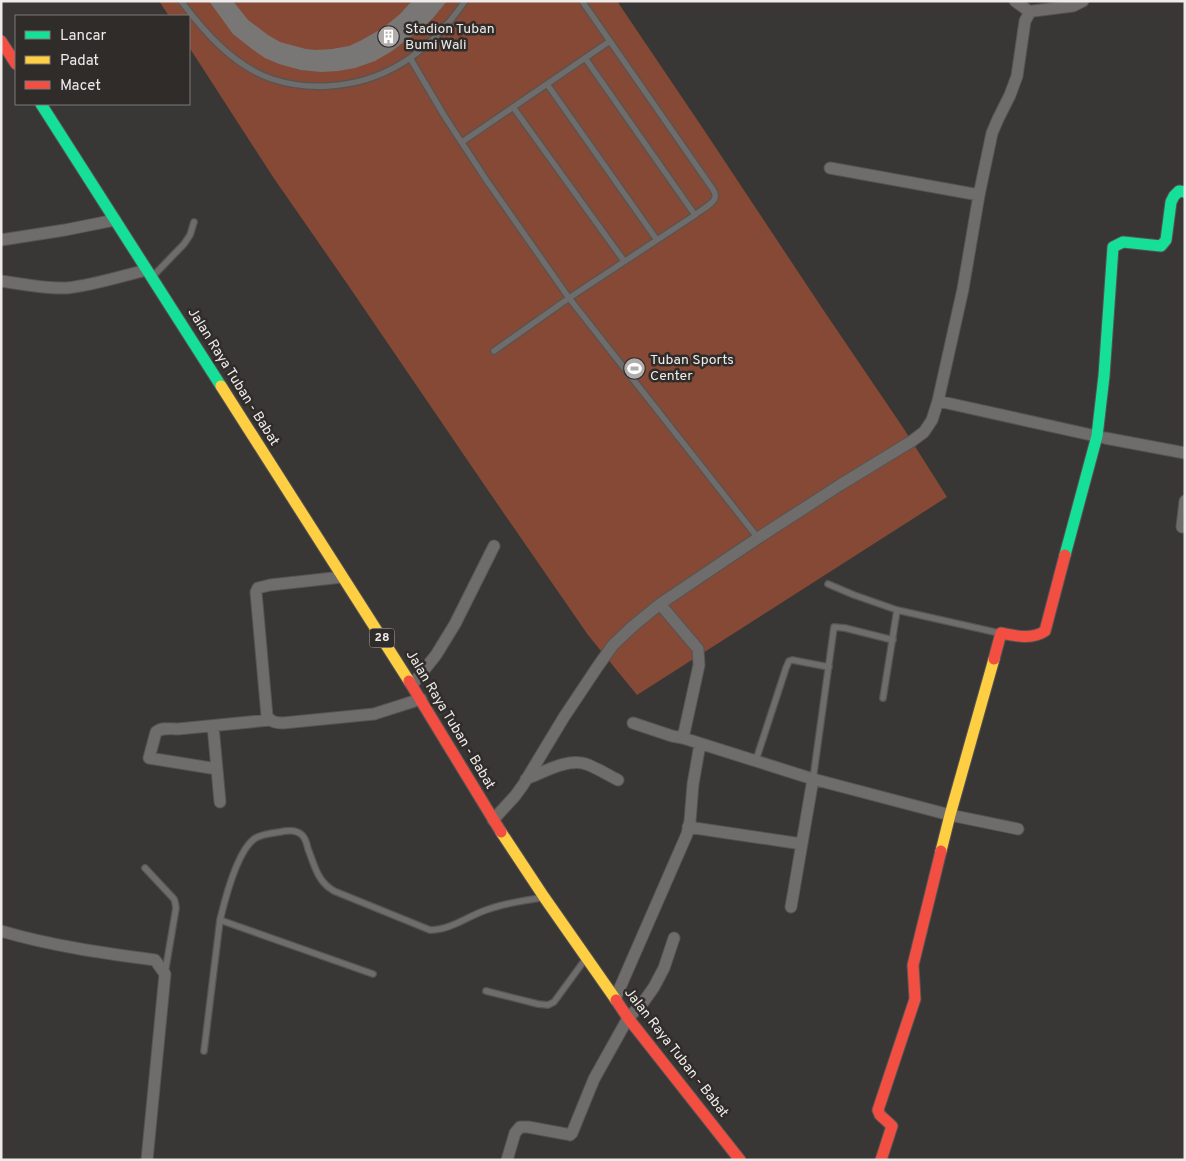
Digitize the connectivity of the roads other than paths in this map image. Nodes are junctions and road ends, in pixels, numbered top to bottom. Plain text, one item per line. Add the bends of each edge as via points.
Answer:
1 (181, 1) edge
2 (465, 1) edge
3 (582, 1) edge
4 (1015, 1) edge
5 (1083, 1) edge
6 (1030, 12) junction
7 (1, 41) edge
8 (610, 41) junction
9 (410, 58) junction
10 (585, 58) junction
11 (15, 62) edge
12 (547, 84) junction
13 (42, 105) edge
14 (513, 107) junction
15 (462, 142) junction
16 (830, 168) dead end
17 (1185, 192) edge
18 (979, 195) junction
19 (695, 215) junction
20 (115, 220) junction
21 (194, 222) dead end
22 (1, 240) edge
23 (657, 240) junction
24 (624, 261) junction
25 (149, 274) junction
26 (1, 281) edge
27 (569, 298) junction
28 (494, 351) dead end
29 (938, 401) junction
30 (1097, 436) junction
31 (1185, 453) edge
32 (1185, 502) edge
33 (1182, 527) dead end
34 (758, 538) junction
35 (494, 546) dead end
36 (342, 577) junction
37 (828, 584) dead end
38 (660, 604) junction
39 (898, 610) junction
40 (1002, 634) junction
41 (892, 640) junction
42 (829, 668) junction
43 (412, 685) junction
44 (883, 698) dead end
45 (421, 699) junction
46 (270, 720) junction
47 (634, 723) dead end
48 (213, 726) junction
49 (683, 738) junction
50 (700, 744) junction
51 (756, 760) junction
52 (217, 769) junction
53 (526, 779) junction
54 (813, 779) junction
55 (618, 780) dead end
56 (220, 802) dead end
57 (950, 815) junction
58 (493, 820) junction
59 (688, 827) junction
60 (1018, 829) dead end
61 (802, 844) junction
62 (145, 868) dead end
63 (544, 897) junction
64 (792, 906) dead end
65 (220, 920) junction
66 (1, 931) edge
67 (674, 938) dead end
68 (587, 957) junction
69 (165, 974) junction
70 (373, 974) dead end
71 (486, 991) dead end
72 (615, 998) junction
73 (628, 1018) junction
74 (204, 1051) dead end
75 (147, 1160) edge
76 (507, 1160) edge
77 (740, 1160) edge
78 (881, 1160) edge

1 - 9 lane via 201,27 229,54 257,72 284,83 310,86 350,84 380,75
2 - 9 lane via 436,36
3 - 8 lane
4 - 6 street
5 - 6 street via 1073,6
6 - 18 street via 1025,21 1017,76 992,133
7 - 11 main road
8 - 10 lane
8 - 19 lane via 714,193 714,201
9 - 15 lane
10 - 12 lane
10 - 19 lane
12 - 14 lane
12 - 23 lane
13 - 20 main road, Jalan Raya Tuban - Babat / 28
14 - 15 lane
14 - 24 lane
15 - 27 lane
16 - 18 street
17 - 30 main road via 1179,191 1171,202 1166,240 1161,246 1122,242 1113,247
18 - 29 street via 963,289
19 - 23 lane
20 - 22 street
20 - 25 main road, Jalan Raya Tuban - Babat / 28
21 - 25 lane via 184,244
23 - 24 lane
24 - 27 lane
25 - 26 street via 66,288
25 - 36 main road, Jalan Raya Tuban - Babat / 28
27 - 28 lane
27 - 34 lane
29 - 30 street
29 - 34 street via 924,432
30 - 31 street
30 - 40 main road via 1045,631 1035,636
32 - 33 street
34 - 38 street
35 - 43 street via 455,624
36 - 43 main road, Jalan Raya Tuban - Babat / 28
36 - 46 street via 258,588 267,716
37 - 39 lane
38 - 49 street via 699,653
38 - 53 street via 613,645
39 - 40 lane
39 - 41 lane
40 - 57 main road
41 - 42 lane via 834,627
41 - 44 lane
42 - 51 lane via 789,661
42 - 54 lane
43 - 45 main road, Jalan Raya Tuban - Babat / 28
45 - 46 street via 374,714 283,723
45 - 58 main road, Jalan Raya Tuban - Babat / 28
46 - 48 street
47 - 49 street
48 - 52 street
48 - 52 street via 159,730 149,758
49 - 50 street
50 - 51 street
50 - 59 street
51 - 54 street
52 - 56 street
53 - 55 street via 563,764 576,763
53 - 58 street
54 - 57 street
54 - 61 street
57 - 60 street
57 - 78 main road via 914,965 915,999 878,1110 879,1115 892,1126
58 - 63 main road, Jalan Raya Tuban - Babat / 28
59 - 61 street
59 - 72 street
61 - 64 street
62 - 69 lane via 176,902
63 - 65 lane via 490,908 451,926 430,930 326,886 319,877 304,836 288,830 255,838 247,847 235,868
63 - 68 main road, Jalan Raya Tuban - Babat / 28
65 - 70 lane
65 - 74 lane
66 - 69 street via 69,948 155,960
67 - 73 street via 654,986
68 - 71 lane via 554,1002 538,1004
68 - 72 main road, Jalan Raya Tuban - Babat / 28
69 - 75 street
72 - 73 main road, Jalan Raya Tuban - Babat / 28
73 - 76 street via 594,1079 572,1133 520,1127
73 - 77 main road, Jalan Raya Tuban - Babat / 28

